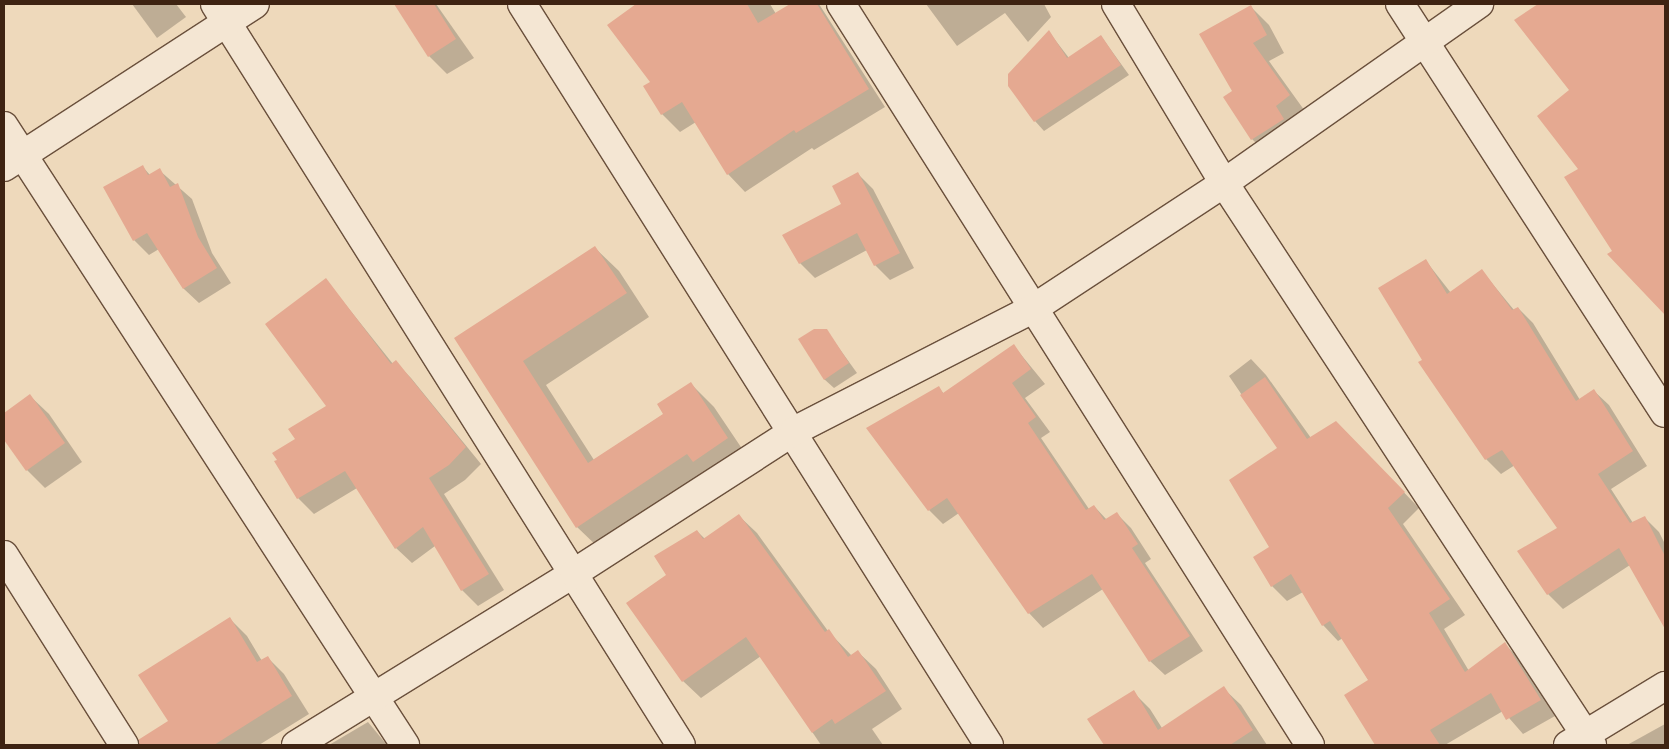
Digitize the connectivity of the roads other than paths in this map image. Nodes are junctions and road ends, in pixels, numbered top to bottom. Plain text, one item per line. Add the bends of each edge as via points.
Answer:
1 (255, 4) edge
2 (522, 4) edge
3 (841, 4) edge
4 (1116, 4) edge
5 (1400, 4) edge
6 (1480, 4) edge
7 (220, 13) edge
8 (1424, 43) junction
9 (4, 126) edge
10 (13, 161) edge
11 (1224, 183) junction
12 (1034, 308) junction
13 (1665, 413) edge
14 (794, 431) junction
15 (4, 555) edge
16 (574, 573) junction
17 (1665, 686) edge
18 (376, 698) junction
19 (1582, 742) edge
20 (124, 745) edge
21 (296, 745) edge
22 (405, 745) edge
23 (681, 745) edge
24 (989, 745) edge
25 (1310, 745) edge

1 - 7 street
2 - 14 street
3 - 12 street
4 - 11 street
5 - 8 street
6 - 8 street
7 - 10 street
7 - 16 street
8 - 11 street
8 - 13 street
9 - 10 street
10 - 18 street
11 - 12 street
11 - 19 street
12 - 14 street
12 - 25 street
14 - 16 street
14 - 24 street
15 - 20 street
16 - 18 street
16 - 23 street
17 - 19 street
18 - 21 street
18 - 22 street

